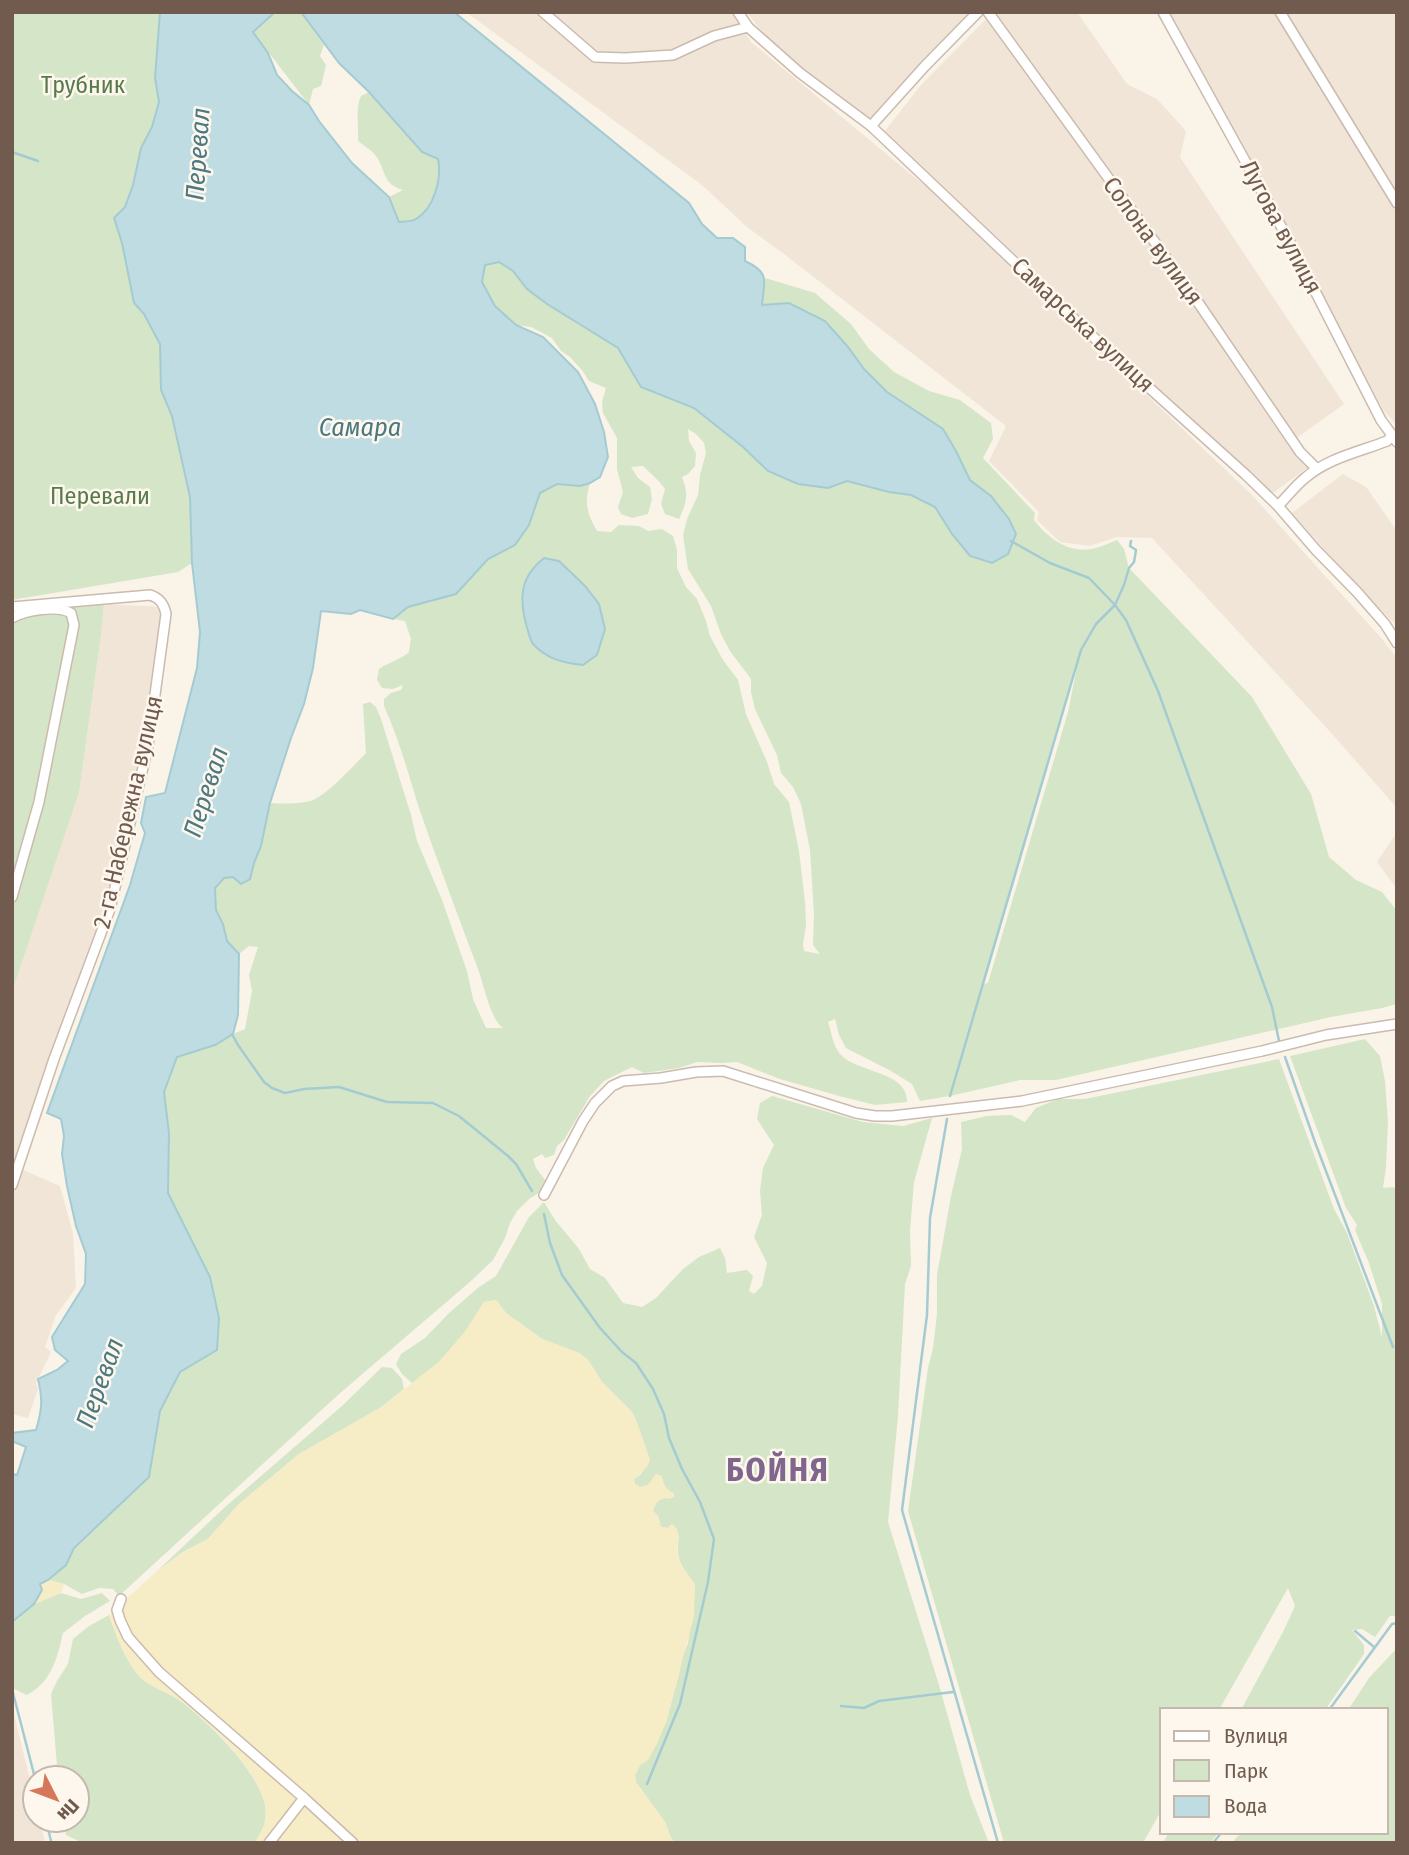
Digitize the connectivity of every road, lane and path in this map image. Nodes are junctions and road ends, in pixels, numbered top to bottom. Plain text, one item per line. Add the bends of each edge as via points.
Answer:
1 (543, 12) edge
2 (738, 12) edge
3 (978, 12) edge
4 (988, 12) edge
5 (1163, 12) edge
6 (1280, 12) edge
7 (748, 27) junction
8 (871, 126) junction
9 (1397, 203) edge
10 (1395, 438) edge
11 (1317, 469) junction
12 (1278, 506) junction
13 (12, 607) edge
14 (12, 618) edge
15 (1397, 643) edge
16 (12, 897) edge
17 (1397, 1024) edge
18 (12, 1185) edge
19 (544, 1195) dead end
20 (121, 1599) dead end
21 (304, 1798) junction
22 (269, 1843) edge
23 (353, 1843) edge

1 - 7 street via 595,57 673,55
2 - 7 street, Самарська вулиця
3 - 8 street
4 - 11 street, Солона вулиця via 1191,292 1300,452
5 - 10 street, Лугова вулиця via 1381,420
6 - 9 street
7 - 8 street, Самарська вулиця
8 - 12 street, Самарська вулиця
10 - 11 street
11 - 12 street
12 - 15 street, Самарська вулиця
13 - 18 street, 2-га Набережна вулиця via 150,595 165,606 166,614 148,746 110,909
14 - 16 street via 57,608 71,613 74,625 39,802
17 - 19 street via 1325,1035 1022,1101 905,1115 856,1113 723,1071 623,1081 595,1103
20 - 21 street via 117,1610 128,1637 159,1672
21 - 22 street
21 - 23 street

